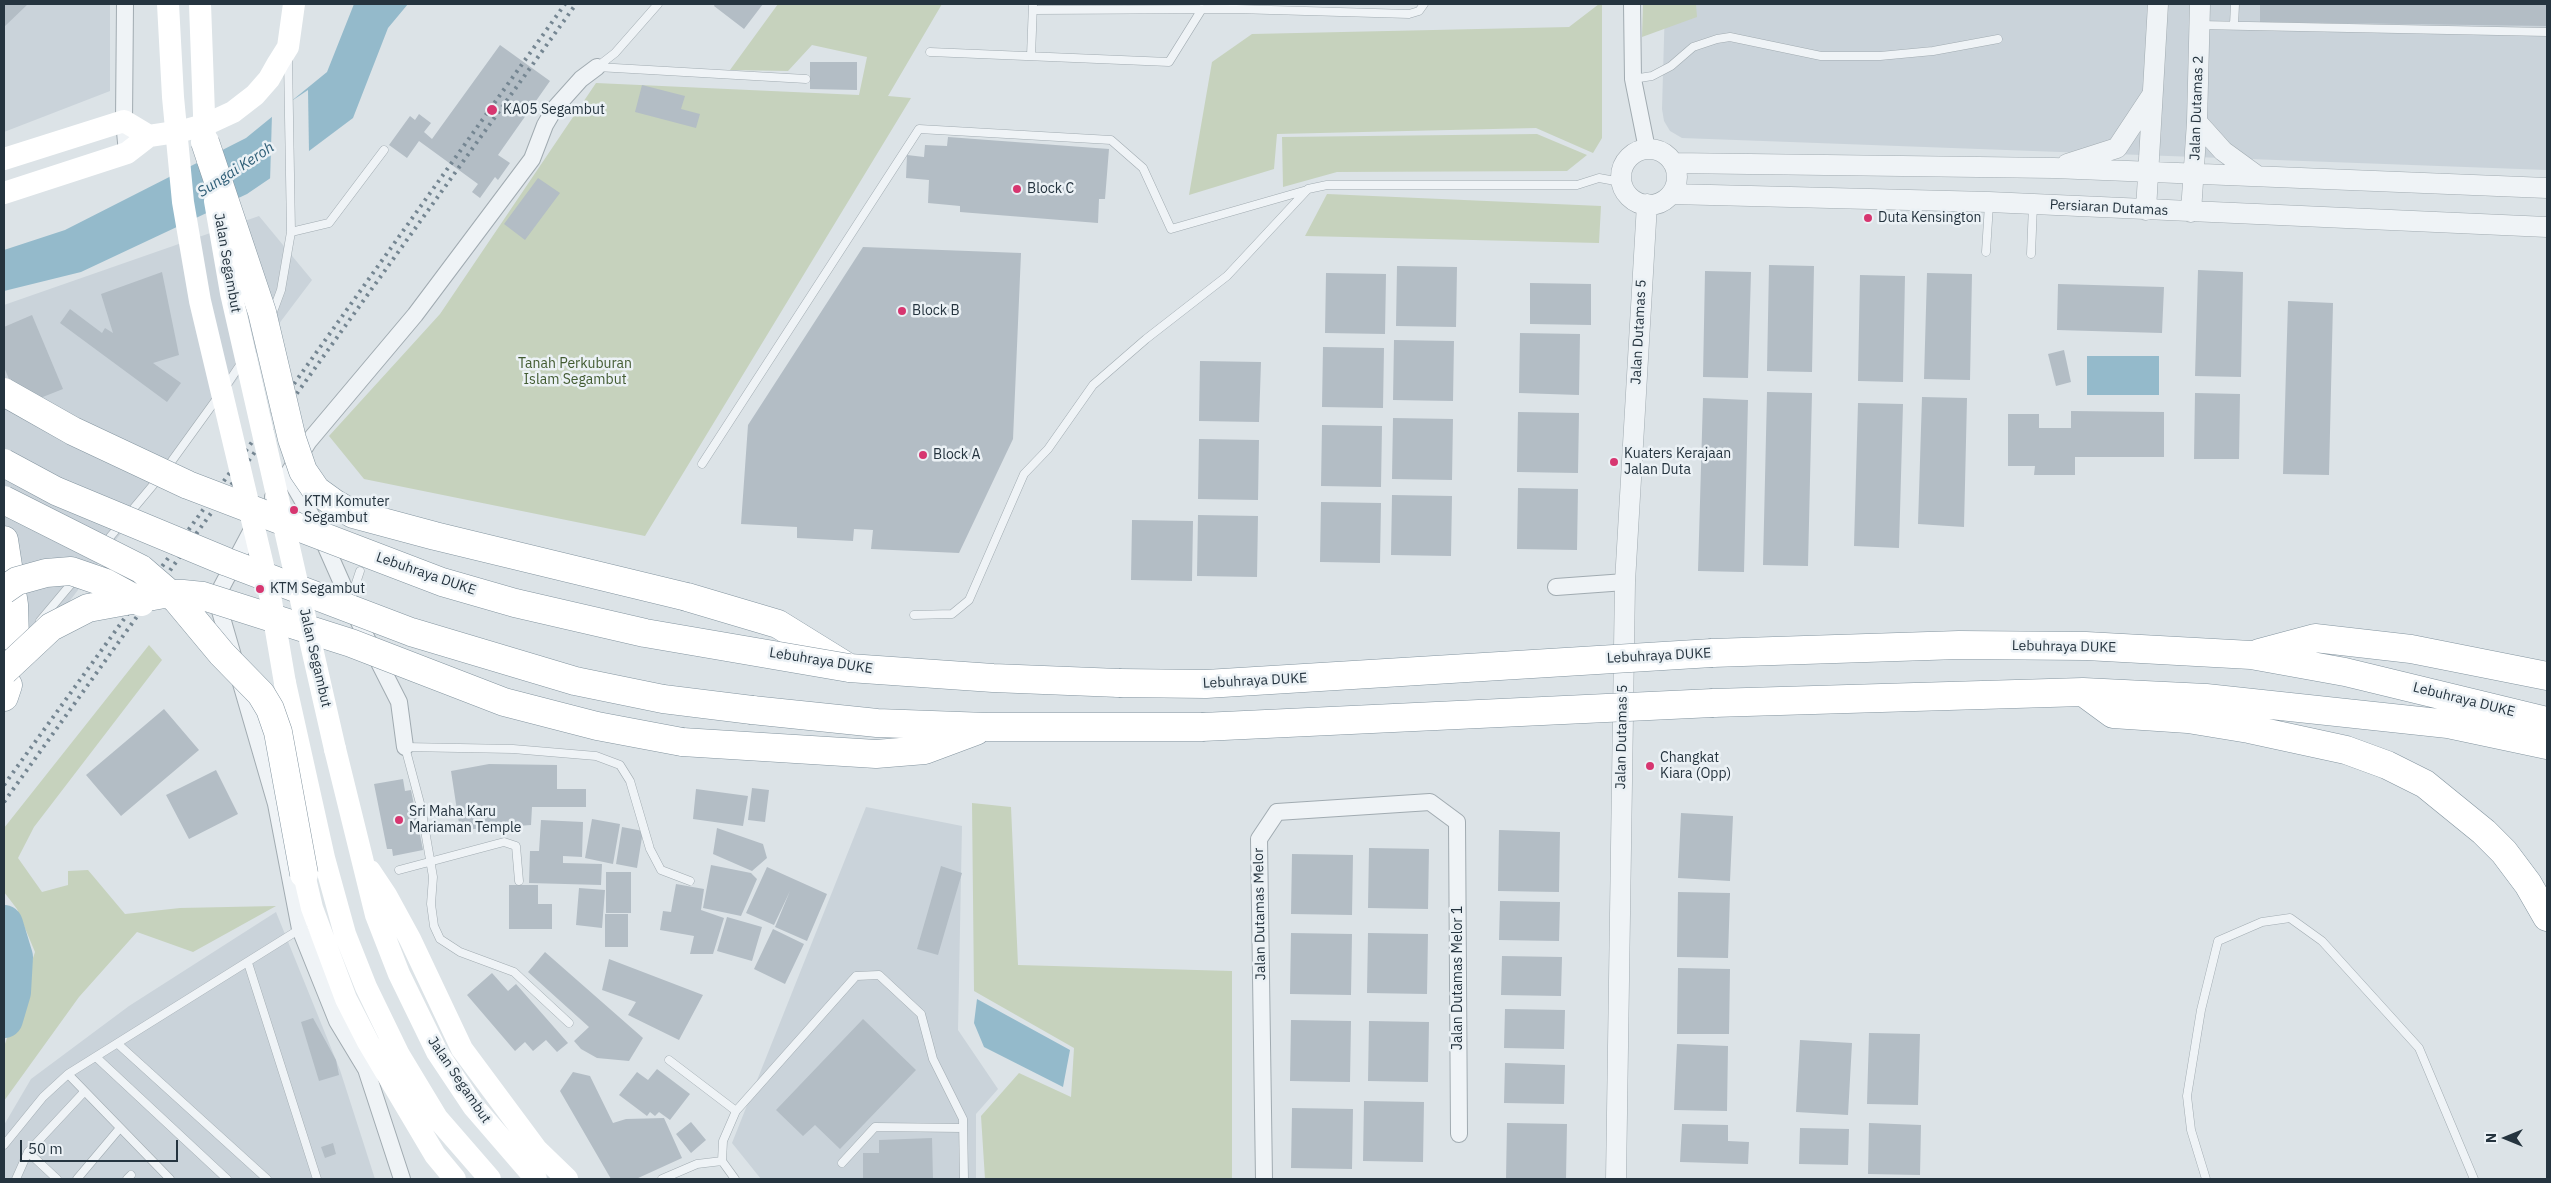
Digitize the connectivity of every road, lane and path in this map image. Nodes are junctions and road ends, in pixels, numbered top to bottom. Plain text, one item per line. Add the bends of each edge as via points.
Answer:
1 (125, 4) edge
2 (168, 4) edge
3 (200, 4) edge
4 (294, 4) edge
5 (658, 4) edge
6 (1424, 4) edge
7 (1632, 4) edge
8 (2158, 4) edge
9 (2200, 4) edge
10 (2235, 4) edge
11 (1236, 6) edge
12 (1033, 7) edge
13 (1202, 9) junction
14 (2199, 25) junction
15 (2234, 25) junction
16 (2547, 32) edge
17 (1998, 38) dead end
18 (288, 47) junction
19 (930, 52) dead end
20 (1031, 56) junction
21 (597, 67) junction
22 (806, 79) dead end
23 (1633, 79) junction
24 (2153, 93) junction
25 (124, 121) junction
26 (2198, 122) junction
27 (149, 136) junction
28 (205, 142) junction
29 (1647, 149) junction
30 (384, 150) dead end
31 (127, 153) junction
32 (4, 160) edge
33 (1673, 162) junction
34 (2054, 168) junction
35 (2148, 171) junction
36 (2194, 173) junction
37 (2256, 176) junction
38 (1621, 182) junction
39 (2547, 188) edge
40 (1308, 190) junction
41 (4, 193) edge
42 (1671, 194) junction
43 (1989, 202) junction
44 (1647, 204) junction
45 (2033, 205) junction
46 (2146, 210) junction
47 (2191, 212) junction
48 (2547, 227) edge
49 (290, 232) junction
50 (1986, 252) dead end
51 (2031, 254) dead end
52 (260, 335) dead end
53 (254, 343) dead end
54 (4, 392) edge
55 (4, 462) edge
56 (702, 464) dead end
57 (288, 475) junction
58 (4, 500) edge
59 (4, 540) edge
60 (93, 557) dead end
61 (87, 565) dead end
62 (360, 571) dead end
63 (1625, 582) junction
64 (1556, 587) dead end
65 (4, 590) edge
66 (350, 602) junction
67 (914, 615) dead end
68 (36, 626) dead end
69 (29, 634) dead end
70 (222, 654) junction
71 (2251, 656) junction
72 (4, 665) edge
73 (849, 668) junction
74 (4, 671) edge
75 (2547, 676) edge
76 (285, 683) junction
77 (2083, 692) junction
78 (4, 697) edge
79 (2547, 721) edge
80 (987, 727) junction
81 (2547, 745) edge
82 (404, 747) junction
83 (1456, 822) joint
84 (360, 858) junction
85 (431, 861) junction
86 (399, 870) dead end
87 (304, 874) junction
88 (518, 881) dead end
89 (690, 881) dead end
90 (2547, 917) edge
91 (300, 929) junction
92 (248, 963) junction
93 (569, 1023) dead end
94 (118, 1044) junction
95 (96, 1057) junction
96 (669, 1060) dead end
97 (68, 1074) junction
98 (84, 1092) junction
99 (736, 1111) junction
100 (120, 1128) junction
101 (963, 1128) junction
102 (1459, 1134) dead end
103 (4, 1145) edge
104 (28, 1152) junction
105 (722, 1161) junction
106 (842, 1163) dead end
107 (49, 1172) junction
108 (16, 1179) edge
109 (44, 1179) edge
110 (57, 1179) edge
111 (77, 1179) edge
112 (170, 1179) edge
113 (228, 1179) edge
114 (267, 1179) edge
115 (317, 1179) edge
116 (402, 1179) edge
117 (455, 1179) edge
118 (490, 1179) edge
119 (536, 1179) edge
120 (567, 1179) edge
121 (662, 1179) edge
122 (735, 1179) edge
123 (964, 1179) edge
124 (1264, 1179) edge
125 (1616, 1179) edge
126 (2206, 1179) edge
127 (2474, 1179) edge

1 - 25 street
2 - 76 main road, bridge via 183,202 192,256 270,595
3 - 28 main road, Jalan Segambut, bridge
4 - 18 main road
5 - 21 lane
6 - 11 lane via 1419,11 1409,14
7 - 23 street
8 - 24 street
9 - 14 street, Jalan Dutamas 2
10 - 15 lane
11 - 13 lane
12 - 13 lane
12 - 20 lane
13 - 20 lane via 1170,62
14 - 15 lane
14 - 26 street, Jalan Dutamas 2
15 - 16 lane
17 - 23 lane via 1933,51 1880,56 1821,56 1717,38 1693,47 1671,66 1652,76
18 - 27 main road via 269,79 233,112 182,132
18 - 49 lane
19 - 20 lane
21 - 22 lane
21 - 57 street via 581,79 555,108 532,159 415,314 309,441
23 - 29 street
24 - 34 street via 2117,148
24 - 35 street
25 - 27 main road
25 - 31 street
25 - 32 main road
26 - 36 street, Jalan Dutamas 2
26 - 37 street via 2223,151
27 - 31 main road
28 - 73 highway, bridge via 262,312 292,439 303,471 316,490 353,514 778,624
28 - 84 main road, Jalan Segambut, bridge via 231,293
29 - 33 street via 1660,151
29 - 38 street via 1628,158 1623,165
30 - 49 lane via 329,223
31 - 41 main road
33 - 34 street
33 - 42 street via 1677,179
34 - 35 street
35 - 36 street
35 - 46 street
36 - 37 street
36 - 47 street, Jalan Dutamas 2
37 - 39 street
38 - 40 lane via 1599,178 1578,185 1327,185
38 - 44 street via 1629,197
40 - 56 lane via 1171,229 1143,168 1111,140 919,129
40 - 67 lane via 1227,276 1093,385 1048,449 1024,474 969,600 952,614
42 - 43 street, Persiaran Dutamas
42 - 44 street via 1659,203
43 - 45 street, Persiaran Dutamas
43 - 50 lane
44 - 63 street, Jalan Dutamas 5
45 - 46 street, Persiaran Dutamas
45 - 51 lane
46 - 47 street, Persiaran Dutamas
47 - 48 street, Persiaran Dutamas
49 - 52 lane via 282,290
53 - 60 lane via 182,450
54 - 73 highway, Lebuhraya DUKE, bridge via 73,431 188,485 442,582 515,603 645,633
55 - 80 highway, Lebuhraya DUKE, bridge via 56,491 227,562 412,632 566,679 663,699 752,710 877,722
57 - 66 street via 314,522
57 - 91 street via 247,535 229,571 220,590 220,612 276,804
58 - 70 highway, bridge via 141,569 177,600
59 - 78 highway, bridge via 14,605 15,639
61 - 68 lane
62 - 66 lane
63 - 64 street
63 - 125 street, Jalan Dutamas 5
65 - 70 highway, bridge via 17,581 70,571 106,583 160,612
66 - 82 street via 399,702
69 - 72 lane
70 - 87 highway, bridge via 261,694 270,709 278,732
71 - 73 highway, Lebuhraya DUKE, bridge via 2086,646 1979,645 1712,653 1206,684 1002,679
71 - 75 highway via 2315,638 2410,649
71 - 79 highway, Lebuhraya DUKE via 2345,672
74 - 80 highway, bridge via 51,627 88,608 164,594 183,594 203,596 351,643 504,702 597,726 682,742 876,754 925,750
76 - 87 main road, bridge via 296,764
76 - 118 main road via 324,858 345,934 366,987 399,1055 437,1118
77 - 80 highway, Lebuhraya DUKE, bridge via 1713,703 1202,727
77 - 81 highway, Lebuhraya DUKE via 2206,698 2448,724
77 - 90 highway via 2113,714 2188,719 2346,750 2425,784 2504,852
82 - 85 lane via 421,807
82 - 89 lane via 522,750 596,756 620,765 630,781 650,849 661,870
83 - 102 street, Jalan Dutamas Melor 1
83 - 124 street, Jalan Dutamas Melor via 1430,802 1277,812 1259,839
84 - 119 main road, Jalan Segambut via 376,915 399,974 437,1052 473,1106
84 - 120 main road via 386,895 410,939 462,1049 537,1150
85 - 86 lane
85 - 88 lane via 504,842 516,846
85 - 93 lane via 431,904 434,926 440,939 460,952 514,972
87 - 117 main road via 312,908 346,999 430,1147
91 - 92 lane
91 - 116 street via 337,1021 366,1069
92 - 94 lane
92 - 115 lane
94 - 95 lane
94 - 114 lane
95 - 97 lane
95 - 113 lane
96 - 99 lane
97 - 98 lane
97 - 103 lane via 43,1097
98 - 100 lane
98 - 104 lane
99 - 101 lane via 856,976 879,975 921,1014 933,1059 963,1119
99 - 105 lane via 723,1141
100 - 111 lane
100 - 112 lane
101 - 106 lane via 876,1127
101 - 123 lane
104 - 107 lane
104 - 108 lane
105 - 121 lane via 698,1164
105 - 122 lane
107 - 109 lane
107 - 110 lane
126 - 127 lane via 2191,1130 2187,1096 2201,1010 2218,941 2262,922 2290,918 2322,941 2419,1048

